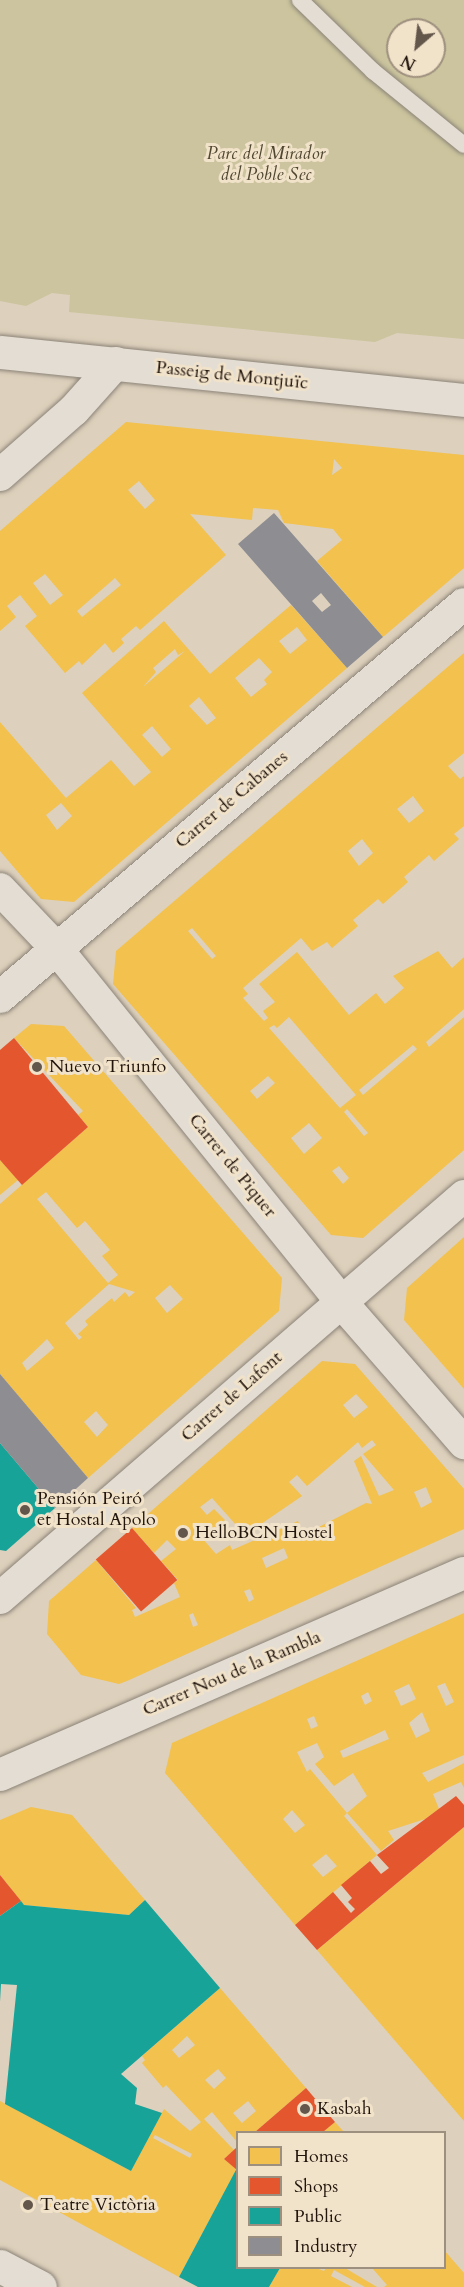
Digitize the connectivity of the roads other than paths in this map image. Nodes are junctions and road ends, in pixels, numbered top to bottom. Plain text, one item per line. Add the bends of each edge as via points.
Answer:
1 (300, 0) edge
2 (464, 144) edge
3 (0, 352) edge
4 (116, 363) junction
5 (464, 400) edge
6 (0, 475) edge
7 (464, 604) edge
8 (0, 889) edge
9 (56, 948) junction
10 (0, 997) edge
11 (464, 1196) edge
12 (342, 1303) junction
13 (464, 1443) edge
14 (464, 1574) edge
15 (0, 1598) edge
16 (0, 1774) edge
17 (0, 2266) edge
18 (40, 2287) edge

1 - 2 lane via 373,71
3 - 4 street, Passeig de Montjuïc
4 - 5 street, Passeig de Montjuïc
4 - 6 street via 74,410
7 - 9 street, Carrer de Cabanes
8 - 9 street, Carrer de Piquer
9 - 10 street, Carrer de Cabanes
9 - 12 street, Carrer de Piquer
11 - 12 street, Carrer de Lafont
12 - 13 street, Carrer de Piquer
12 - 15 street, Carrer de Lafont
14 - 16 street, Carrer Nou de la Rambla
17 - 18 street

